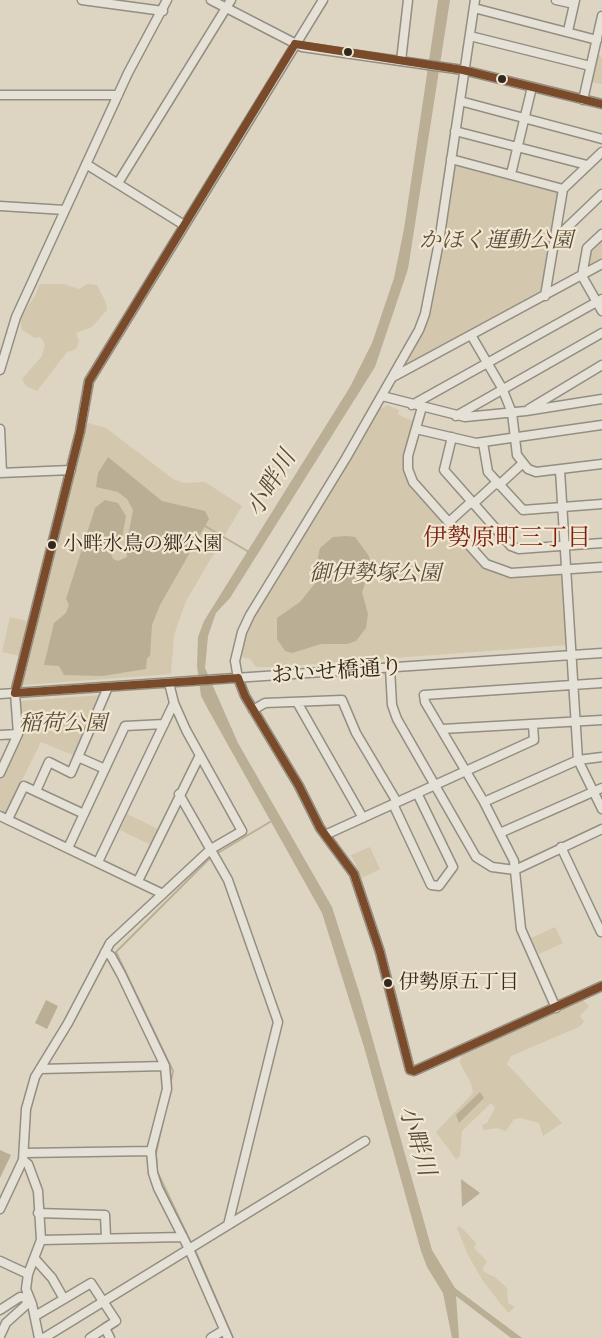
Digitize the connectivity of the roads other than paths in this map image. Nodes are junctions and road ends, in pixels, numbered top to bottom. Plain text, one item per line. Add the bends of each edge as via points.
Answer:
1 (82, 0) edge
2 (167, 0) edge
3 (211, 0) edge
4 (231, 0) edge
5 (323, 0) edge
6 (408, 0) edge
7 (556, 0) edge
8 (574, 2) edge
9 (474, 4) edge
10 (226, 9) junction
11 (163, 11) junction
12 (602, 16) edge
13 (567, 31) junction
14 (599, 35) edge
15 (470, 36) junction
16 (296, 44) junction
17 (402, 61) junction
18 (591, 66) junction
19 (463, 70) junction
20 (532, 87) junction
21 (0, 95) edge
22 (118, 95) junction
23 (583, 100) junction
24 (460, 101) junction
25 (602, 104) edge
26 (524, 119) junction
27 (455, 130) junction
28 (602, 139) edge
29 (517, 147) junction
30 (602, 152) edge
31 (451, 159) junction
32 (86, 164) junction
33 (587, 165) junction
34 (511, 174) junction
35 (118, 183) junction
36 (563, 189) junction
37 (602, 194) edge
38 (0, 206) edge
39 (65, 210) junction
40 (184, 225) junction
41 (602, 234) edge
42 (555, 239) junction
43 (602, 264) edge
44 (582, 276) junction
45 (545, 296) junction
46 (599, 300) edge
47 (602, 311) edge
48 (602, 333) edge
49 (471, 335) junction
50 (487, 363) junction
51 (602, 365) edge
52 (0, 370) edge
53 (393, 377) junction
54 (502, 388) junction
55 (382, 396) junction
56 (602, 399) edge
57 (412, 405) junction
58 (422, 407) junction
59 (526, 411) junction
60 (512, 413) junction
61 (456, 416) junction
62 (602, 425) edge
63 (0, 429) edge
64 (416, 429) junction
65 (452, 437) junction
66 (515, 438) junction
67 (483, 443) junction
68 (523, 463) junction
69 (602, 464) edge
70 (71, 470) junction
71 (560, 470) junction
72 (1, 473) edge
73 (498, 484) junction
74 (472, 503) junction
75 (602, 504) edge
76 (562, 509) junction
77 (449, 522) junction
78 (602, 543) edge
79 (565, 546) junction
80 (602, 567) edge
81 (567, 569) junction
82 (602, 653) edge
83 (573, 655) junction
84 (390, 668) junction
85 (234, 678) junction
86 (173, 682) junction
87 (602, 683) edge
88 (575, 685) junction
89 (108, 687) junction
90 (15, 693) junction
91 (0, 694) edge
92 (297, 702) junction
93 (174, 703) junction
94 (253, 710) junction
95 (602, 720) edge
96 (576, 721) junction
97 (164, 724) junction
98 (533, 725) junction
99 (442, 729) junction
100 (18, 734) junction
101 (0, 735) edge
102 (200, 755) junction
103 (78, 757) junction
104 (602, 758) edge
105 (578, 759) junction
106 (105, 769) junction
107 (465, 771) junction
108 (0, 773) edge
109 (435, 784) junction
110 (598, 789) edge
111 (36, 791) junction
112 (417, 793) junction
113 (179, 794) junction
114 (484, 802) junction
115 (395, 803) junction
116 (602, 809) edge
117 (84, 814) junction
118 (4, 818) edge
119 (363, 818) junction
120 (602, 828) edge
121 (500, 834) junction
122 (325, 835) junction
123 (561, 847) junction
124 (68, 848) junction
125 (211, 849) junction
126 (98, 862) junction
127 (515, 870) junction
128 (138, 881) junction
129 (163, 894) junction
130 (601, 932) edge
131 (105, 952) junction
132 (602, 986) edge
133 (556, 1008) junction
134 (165, 1065) junction
135 (40, 1069) junction
136 (365, 1141) dead end
137 (151, 1151) junction
138 (23, 1156) junction
139 (4, 1192) edge
140 (0, 1209) edge
141 (38, 1213) junction
142 (228, 1225) junction
143 (183, 1237) junction
144 (106, 1238) junction
145 (41, 1240) junction
146 (189, 1249) junction
147 (35, 1259) junction
148 (0, 1261) edge
149 (28, 1274) junction
150 (28, 1298) junction
151 (64, 1299) junction
152 (103, 1301) junction
153 (0, 1310) edge
154 (35, 1317) junction
155 (0, 1322) edge
156 (105, 1328) junction
157 (226, 1334) edge
158 (0, 1336) edge
159 (39, 1338) edge
160 (44, 1338) edge
161 (90, 1338) edge
162 (110, 1338) edge
163 (211, 1338) edge

1 - 11 street
2 - 11 street
3 - 10 street
4 - 10 street
5 - 16 street
6 - 17 street
7 - 8 street
8 - 13 street
9 - 13 street
9 - 15 street
10 - 16 street
10 - 35 street
11 - 22 street
12 - 14 street
13 - 14 street
14 - 18 street
15 - 18 street
15 - 19 street
16 - 17 street
16 - 40 street
17 - 19 street
18 - 23 street
19 - 20 street
19 - 24 street
20 - 23 street
20 - 26 street
21 - 22 street
22 - 32 street
23 - 25 street
24 - 26 street
24 - 27 street
26 - 28 street
26 - 29 street
27 - 29 street
27 - 31 street
29 - 33 street
29 - 34 street
30 - 33 street
31 - 34 street
31 - 53 street via 429,300 419,330
32 - 35 street
32 - 39 street
33 - 36 street
34 - 36 street
35 - 40 street
36 - 42 street
37 - 42 street
38 - 39 street
39 - 52 street via 16,317
40 - 70 street via 89,381
41 - 44 street via 587,248
42 - 45 street
43 - 44 street
44 - 45 street
44 - 46 street
45 - 49 street
46 - 47 street
46 - 50 street
48 - 54 street
49 - 50 street
49 - 53 street
50 - 54 street
50 - 57 street
51 - 59 street
53 - 55 street
54 - 60 street
54 - 61 street
55 - 57 street
55 - 85 street via 250,615 242,632
56 - 59 street
57 - 58 street
58 - 61 street
58 - 64 street
59 - 60 street
60 - 61 street
60 - 66 street
62 - 66 street
63 - 72 street
64 - 65 street
64 - 77 street via 408,469 413,482
65 - 67 street
65 - 74 street via 444,470
66 - 67 street
66 - 68 street
67 - 73 street via 486,467
68 - 71 street via 532,471
68 - 73 street
69 - 71 street
70 - 72 street
70 - 90 street
71 - 76 street
73 - 74 street
73 - 76 street via 523,510
74 - 77 street
74 - 79 street via 514,548
75 - 76 street
76 - 79 street
77 - 81 street via 479,557 502,571
78 - 79 street
79 - 81 street
80 - 81 street
81 - 83 street
82 - 83 street, おいせ橋通り
83 - 84 street, おいせ橋通り
83 - 88 street
84 - 85 street, おいせ橋通り
84 - 109 street via 394,712
85 - 86 street, おいせ橋通り
85 - 94 street
86 - 89 street, おいせ橋通り
86 - 93 street
87 - 88 street
88 - 96 street
88 - 99 street via 424,694 424,702
89 - 90 street, おいせ橋通り
89 - 103 street
90 - 91 street, おいせ橋通り
90 - 100 street
92 - 94 street via 265,703
92 - 115 street via 342,700
92 - 119 street
93 - 97 street
93 - 102 street
94 - 122 street
95 - 96 street
96 - 98 street
96 - 105 street
97 - 106 street via 125,726
97 - 126 street
98 - 99 street
98 - 107 street via 534,740
99 - 107 street
100 - 101 street
100 - 108 street
102 - 113 street
102 - 125 street via 242,831
103 - 106 street
103 - 111 street via 71,773 49,762
104 - 105 street
105 - 110 street
105 - 114 street
106 - 117 street
107 - 109 street
107 - 114 street
109 - 112 street
109 - 127 street via 476,857 492,867
110 - 116 street
110 - 121 street
111 - 117 street
111 - 118 street via 24,786
112 - 115 street
112 - 115 street via 453,867 439,886 431,885
113 - 125 street
113 - 128 street
114 - 121 street
115 - 119 street
117 - 124 street
118 - 124 street
119 - 122 street
120 - 123 street
121 - 127 street
122 - 133 street via 354,874 380,952 410,1070
123 - 127 street
123 - 130 street
124 - 126 street
125 - 129 street
125 - 142 street via 234,894 278,1022
126 - 128 street
127 - 133 street via 521,929
128 - 129 street
129 - 131 street via 114,938
131 - 134 street via 121,974
131 - 135 street
132 - 133 street
134 - 135 street
134 - 137 street via 167,1089
135 - 138 street via 26,1108
136 - 142 street
137 - 138 street
137 - 143 street via 158,1188
138 - 139 street
138 - 141 street via 35,1182
139 - 140 street
141 - 144 street via 105,1215
141 - 145 street
142 - 146 street
143 - 144 street
143 - 146 street
144 - 145 street
145 - 147 street
146 - 152 street
146 - 157 street
147 - 149 street
147 - 151 street
148 - 149 street
149 - 150 street
150 - 153 street via 20,1297
150 - 154 street
150 - 155 street via 8,1311
150 - 158 street
151 - 152 street via 90,1282
151 - 154 street
152 - 156 street via 116,1321
152 - 160 street
154 - 159 street
156 - 161 street
156 - 162 street
157 - 163 street

